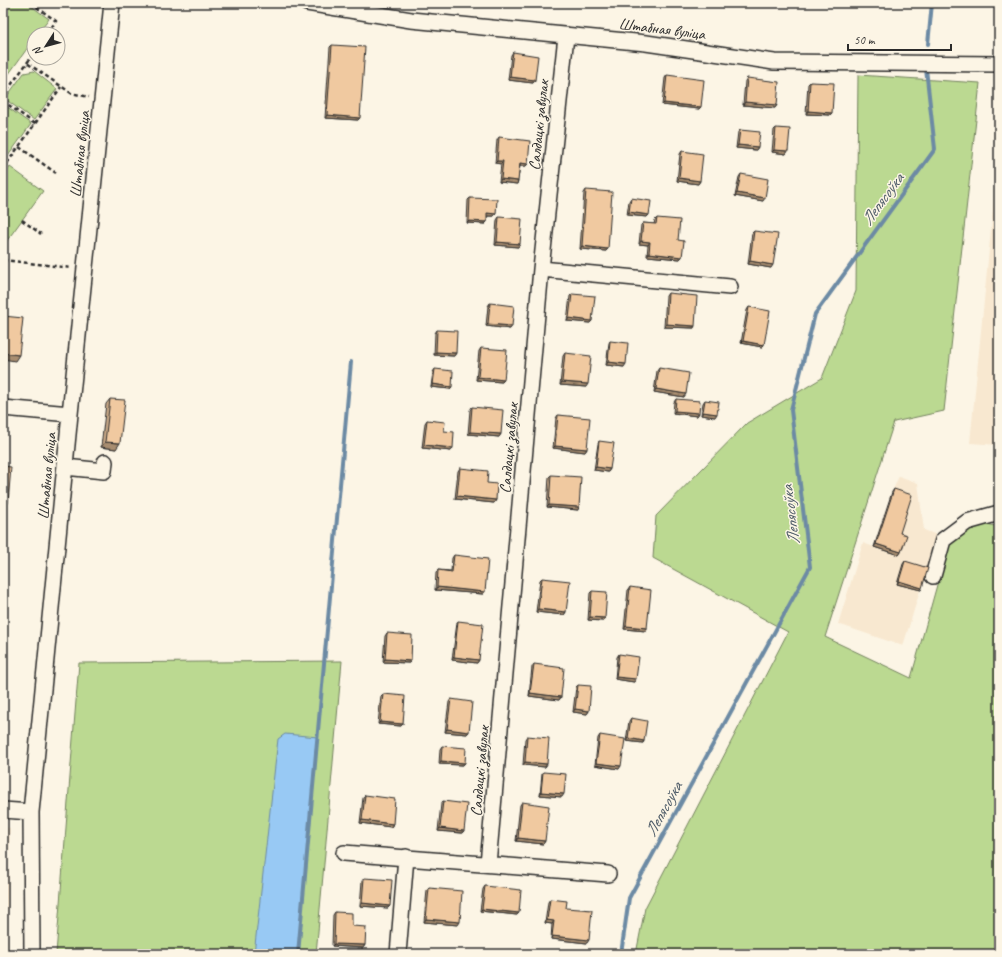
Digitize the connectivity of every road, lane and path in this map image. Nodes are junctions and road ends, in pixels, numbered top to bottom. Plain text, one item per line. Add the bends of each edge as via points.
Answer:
1 (31, 3) edge
2 (112, 3) edge
3 (307, 3) edge
4 (53, 26) edge
5 (566, 36) junction
6 (26, 64) edge
7 (999, 64) edge
8 (31, 66) edge
9 (61, 87) junction
10 (3, 96) edge
11 (102, 99) junction
12 (3, 101) edge
13 (35, 124) junction
14 (19, 147) junction
15 (3, 169) edge
16 (56, 173) dead end
17 (22, 220) dead end
18 (41, 234) dead end
19 (3, 260) edge
20 (541, 269) junction
21 (85, 270) junction
22 (730, 287) dead end
23 (3, 408) edge
24 (70, 414) junction
25 (105, 462) dead end
26 (65, 467) junction
27 (999, 513) edge
28 (933, 576) dead end
29 (3, 810) edge
30 (31, 812) junction
31 (344, 853) dead end
32 (406, 857) junction
33 (488, 864) junction
34 (608, 874) dead end
35 (32, 954) edge
36 (398, 954) edge

1 - 4 path via 56,21
2 - 11 street, Штабная вуліца
3 - 5 street, Штабная вуліца via 411,20
5 - 7 street, Штабная вуліца via 646,43 774,62
5 - 20 street, Салдацкі завулак
6 - 10 path
8 - 9 path
9 - 11 path via 70,93
9 - 13 path
11 - 21 street, Штабная вуліца
12 - 13 path
13 - 14 path
14 - 15 path
14 - 16 path
17 - 18 path
19 - 21 path
20 - 22 street
20 - 33 street, Салдацкі завулак
21 - 24 street, Штабная вуліца
23 - 24 street
24 - 26 street, Штабная вуліца
25 - 26 street via 104,472
26 - 30 street, Штабная вуліца
27 - 28 street via 967,522 943,540
29 - 30 street
30 - 35 street, Штабная вуліца
31 - 32 street
32 - 33 street
32 - 36 street
33 - 34 street

